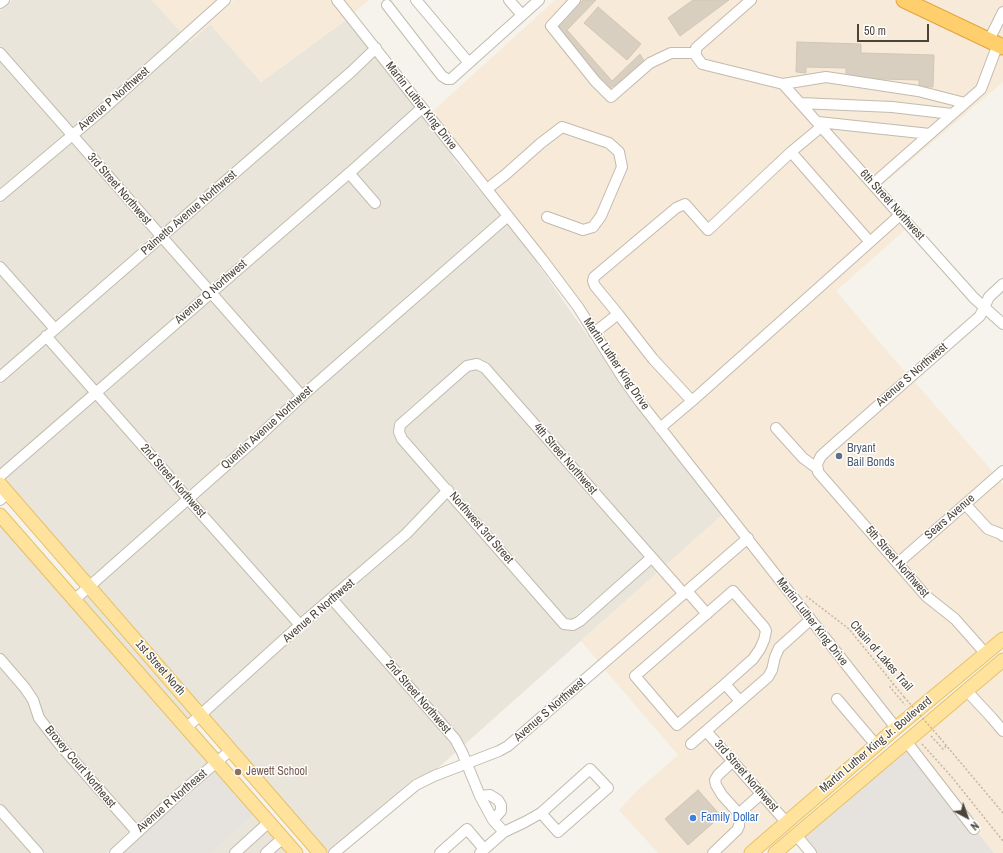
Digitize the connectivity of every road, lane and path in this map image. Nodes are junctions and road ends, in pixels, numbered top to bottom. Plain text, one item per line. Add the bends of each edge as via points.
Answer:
1 (4, 0) edge
2 (225, 0) edge
3 (416, 0) edge
4 (509, 0) edge
5 (539, 0) edge
6 (575, 0) edge
7 (751, 0) edge
8 (904, 0) edge
9 (339, 1) edge
10 (0, 3) edge
11 (387, 5) dead end
12 (1003, 12) edge
13 (522, 14) junction
14 (996, 44) edge
15 (376, 48) junction
16 (696, 52) junction
17 (0, 54) edge
18 (469, 63) junction
19 (783, 84) junction
20 (800, 103) junction
21 (965, 103) junction
22 (422, 108) junction
23 (952, 114) junction
24 (819, 125) junction
25 (930, 134) junction
26 (72, 135) junction
27 (791, 152) junction
28 (349, 173) junction
29 (873, 184) junction
30 (487, 189) junction
31 (0, 196) edge
32 (375, 203) dead end
33 (900, 215) junction
34 (508, 216) junction
35 (546, 217) dead end
36 (162, 236) junction
37 (870, 242) junction
38 (0, 267) edge
39 (1003, 284) edge
40 (211, 292) junction
41 (984, 306) junction
42 (618, 314) junction
43 (1003, 324) edge
44 (55, 329) junction
45 (594, 332) junction
46 (46, 336) junction
47 (0, 377) edge
48 (96, 393) junction
49 (302, 396) junction
50 (692, 401) junction
51 (660, 428) junction
52 (776, 428) dead end
53 (400, 429) joint
54 (818, 467) junction
55 (1003, 471) edge
56 (0, 476) edge
57 (448, 490) junction
58 (2, 492) edge
59 (188, 499) junction
60 (965, 504) junction
61 (0, 515) edge
62 (1003, 536) edge
63 (748, 538) junction
64 (651, 558) junction
65 (898, 563) junction
66 (89, 587) junction
67 (686, 593) junction
68 (805, 596) dead end
69 (332, 599) junction
70 (74, 600) junction
71 (707, 614) junction
72 (810, 620) junction
73 (300, 625) junction
74 (1003, 639) edge
75 (986, 654) junction
76 (0, 659) edge
77 (1003, 660) edge
78 (725, 684) junction
79 (894, 684) junction
80 (966, 690) junction
81 (837, 699) dead end
82 (740, 702) junction
83 (907, 708) dead end
84 (201, 715) junction
85 (186, 728) junction
86 (896, 728) junction
87 (706, 731) junction
88 (1003, 731) edge
89 (928, 732) dead end
90 (912, 740) junction
91 (691, 744) dead end
92 (876, 745) junction
93 (946, 746) junction
94 (231, 750) junction
95 (733, 761) junction
96 (217, 762) junction
97 (466, 764) junction
98 (761, 794) junction
99 (818, 795) junction
100 (480, 796) junction
101 (0, 810) edge
102 (541, 813) junction
103 (1003, 813) edge
104 (740, 815) junction
105 (493, 820) junction
106 (269, 822) junction
107 (786, 822) junction
108 (974, 829) dead end
109 (137, 832) junction
110 (504, 832) junction
111 (796, 835) junction
112 (283, 838) junction
113 (1003, 841) edge
114 (482, 851) edge
115 (38, 853) edge
116 (115, 853) edge
117 (235, 853) edge
118 (266, 853) edge
119 (296, 853) edge
120 (320, 853) edge
121 (334, 853) edge
122 (440, 853) edge
123 (713, 853) edge
124 (751, 853) edge
125 (775, 853) edge
126 (811, 853) edge

1 - 10 street
2 - 26 street, Avenue P Northwest
3 - 18 street
4 - 13 street
5 - 13 street
6 - 16 street via 551,26 611,97 650,63 671,53
7 - 16 street via 696,48
8 - 14 highway
9 - 15 street, Martin Luther King Drive
11 - 18 street via 442,76 451,79
12 - 14 street
13 - 18 street
14 - 21 street via 981,89
15 - 22 street, Martin Luther King Drive
15 - 36 street, Palmetto Avenue Northwest
16 - 19 street via 702,64
17 - 26 street, 3rd Street Northwest
19 - 20 street, 6th Street Northwest
19 - 21 street via 826,77 918,91
20 - 23 street via 892,107
20 - 24 street, 6th Street Northwest
21 - 23 street
22 - 28 street, Avenue Q Northwest
22 - 30 street, Martin Luther King Drive
23 - 25 street
24 - 25 street
24 - 27 street
24 - 29 street, 6th Street Northwest
25 - 29 street
26 - 31 street, Avenue P Northwest
26 - 36 street, 3rd Street Northwest
27 - 37 street
27 - 42 street via 708,230 684,204 594,277 595,286
28 - 32 street
28 - 40 street, Avenue Q Northwest
29 - 33 street, 6th Street Northwest
30 - 34 street, Martin Luther King Drive
30 - 35 street via 562,127 609,143 619,152 622,167 601,216 593,227 583,230
33 - 37 street
33 - 41 street, 6th Street Northwest
34 - 45 street, Martin Luther King Drive via 565,289
34 - 49 street, Quentin Avenue Northwest
36 - 40 street, 3rd Street Northwest
36 - 44 street, Palmetto Avenue Northwest
37 - 50 street
38 - 44 street
39 - 41 street, Avenue S Northwest via 989,297
40 - 48 street, Avenue Q Northwest
40 - 49 street, 3rd Street Northwest
41 - 43 street, 6th Street Northwest
41 - 54 street, Avenue S Northwest via 980,316 821,456
42 - 45 street
42 - 50 street via 653,360
44 - 46 street, Palmetto Avenue Northwest
45 - 51 street, Martin Luther King Drive via 623,378
46 - 47 street, Palmetto Avenue Northwest
46 - 48 street, 2nd Street Northwest
48 - 56 street, Avenue Q Northwest
48 - 59 street, 2nd Street Northwest
49 - 59 street, Quentin Avenue Northwest
50 - 51 street
51 - 63 street, Martin Luther King Drive
52 - 54 street, 5th Street Northwest via 803,458
53 - 57 street, Northwest 3rd Street via 402,439
53 - 64 street, 4th Street Northwest via 400,425 411,414 467,366 485,368
54 - 65 street, 5th Street Northwest via 818,472
55 - 60 street, Sears Avenue
57 - 64 street, Northwest 3rd Street via 564,624 573,625 580,621
57 - 69 street, Avenue R Northwest via 406,534
58 - 66 main road, 1st Street North
59 - 66 street, Quentin Avenue Northwest
59 - 73 street, 2nd Street Northwest
60 - 62 street via 988,529
60 - 65 street, Sears Avenue
61 - 70 main road, 1st Street North
63 - 67 street, Avenue S Northwest
63 - 72 street, Martin Luther King Drive
64 - 67 street, 4th Street Northwest
65 - 75 street, 5th Street Northwest via 926,596 954,619
66 - 70 street, Quentin Avenue Northwest
66 - 84 main road, 1st Street North
67 - 71 street, 4th Street Northwest
67 - 97 street, Avenue S Northwest via 508,746
68 - 79 path, Chain of Lakes Trail via 849,629
69 - 73 street, Avenue R Northwest
69 - 97 street, 2nd Street Northwest via 455,739
70 - 85 main road, 1st Street North
71 - 78 street via 733,591 766,631 760,649 753,659
71 - 78 street via 635,676 677,724
72 - 82 street via 779,648 768,677
72 - 86 street, Martin Luther King Drive
73 - 84 street, Avenue R Northwest
74 - 75 main road, Martin Luther King Jr. Boulevard
75 - 86 main road, Martin Luther King Jr. Boulevard
76 - 109 street, Broxey Court Northeast via 25,688 33,700 39,718 60,745
77 - 80 main road, Martin Luther King Jr. Boulevard
78 - 82 street
79 - 83 path via 890,687
79 - 93 path, Chain of Lakes Trail, bridge
80 - 88 street
80 - 90 main road, Martin Luther King Jr. Boulevard
81 - 92 street
82 - 87 street
84 - 85 street, Avenue R Northwest
84 - 94 main road, 1st Street North
85 - 96 main road, 1st Street North
86 - 92 main road, Martin Luther King Jr. Boulevard
87 - 91 street
87 - 95 street, 3rd Street Northwest
89 - 93 path via 943,749
90 - 108 street
90 - 111 main road, Martin Luther King Jr. Boulevard
90 - 113 path via 951,776
92 - 99 main road, Martin Luther King Jr. Boulevard
93 - 103 path, Chain of Lakes Trail
94 - 96 street, Avenue R Northeast
94 - 120 main road, 1st Street North
95 - 98 street, 3rd Street Northwest
95 - 104 street via 715,780 722,795
96 - 106 main road, 1st Street North
96 - 109 street, Avenue R Northeast
97 - 100 street, 2nd Street Northwest
97 - 121 street, Avenue S Northwest via 416,785
98 - 104 street
98 - 107 street, 3rd Street Northwest
99 - 107 main road, Martin Luther King Jr. Boulevard
99 - 111 main road via 811,810 797,822
100 - 105 street, 2nd Street Northwest
100 - 105 street via 490,796 502,805 501,811
101 - 115 street
102 - 102 street via 590,769 608,788 558,832
102 - 110 street
104 - 123 street via 737,830
105 - 110 street, 2nd Street Northwest
106 - 112 main road, 1st Street North
106 - 117 street
107 - 124 main road, Martin Luther King Jr. Boulevard
109 - 116 street, Avenue R Northeast
110 - 114 street
111 - 125 main road, Martin Luther King Jr. Boulevard
111 - 126 street
112 - 118 street
112 - 119 main road, 1st Street North
114 - 122 street via 467,829

